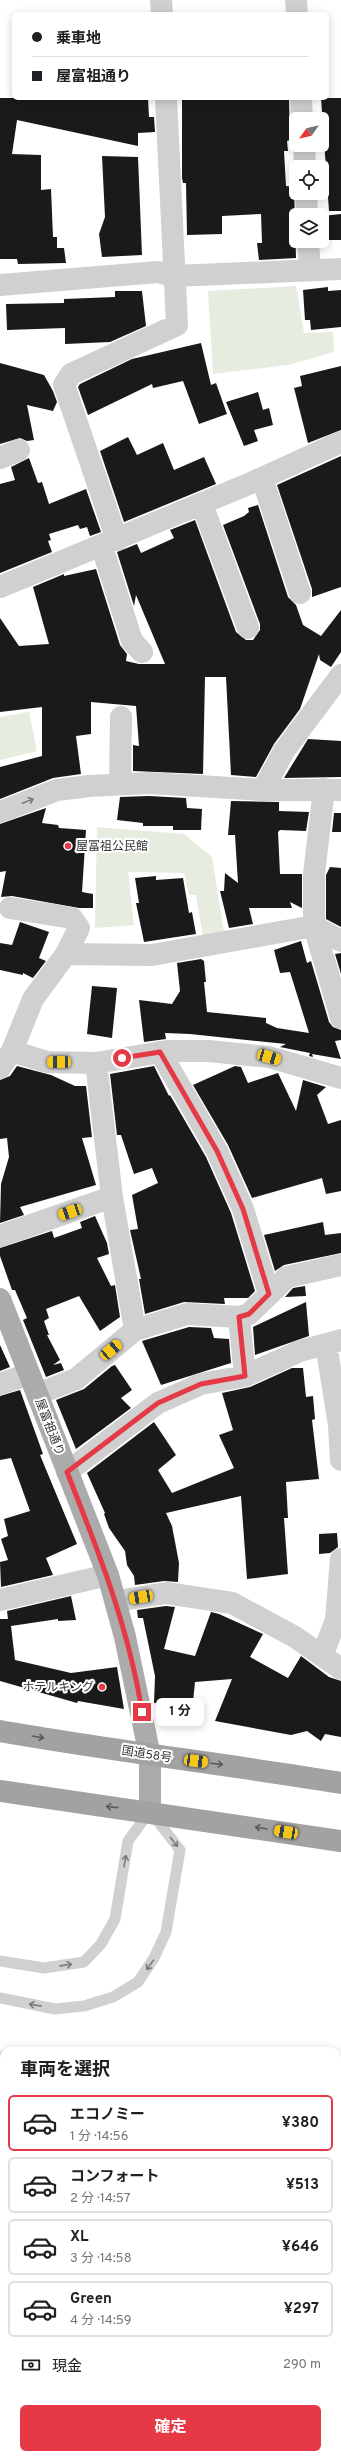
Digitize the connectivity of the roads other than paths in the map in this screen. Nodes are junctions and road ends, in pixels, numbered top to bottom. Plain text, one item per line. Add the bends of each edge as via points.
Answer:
1 (161, 0) edge
2 (296, 0) edge
3 (162, 12) edge
4 (297, 12) edge
5 (166, 100) edge
6 (301, 100) edge
7 (302, 112) edge
8 (308, 248) edge
9 (341, 269) edge
10 (310, 270) junction
11 (174, 276) junction
12 (0, 285) edge
13 (341, 442) edge
14 (262, 478) junction
15 (202, 504) junction
16 (110, 543) junction
17 (0, 587) edge
18 (300, 593) dead end
19 (248, 628) dead end
20 (142, 652) dead end
21 (341, 675) edge
22 (121, 717) dead end
23 (120, 784) junction
24 (263, 790) junction
25 (332, 790) edge
26 (0, 812) edge
27 (10, 908) dead end
28 (314, 926) junction
29 (341, 941) edge
30 (66, 954) junction
31 (341, 1018) edge
32 (10, 1042) edge
33 (160, 1052) junction
34 (96, 1063) junction
35 (0, 1068) edge
36 (341, 1078) edge
37 (112, 1197) junction
38 (0, 1236) edge
39 (341, 1265) edge
40 (269, 1294) junction
41 (0, 1299) edge
42 (239, 1317) junction
43 (135, 1330) junction
44 (334, 1342) edge
45 (29, 1374) junction
46 (245, 1376) junction
47 (0, 1384) edge
48 (37, 1394) junction
49 (341, 1460) edge
50 (67, 1472) junction
51 (341, 1560) edge
52 (108, 1575) junction
53 (0, 1600) edge
54 (116, 1601) junction
55 (322, 1656) junction
56 (341, 1669) edge
57 (0, 1731) edge
58 (150, 1756) junction
59 (341, 1783) edge
60 (0, 1791) edge
61 (150, 1811) junction
62 (341, 1841) edge
63 (0, 1961) edge
64 (0, 1998) edge

1 - 3 street
2 - 4 street
5 - 11 street
6 - 7 street
8 - 10 street
9 - 10 street
10 - 11 street
11 - 12 street via 158,272
11 - 16 street via 177,325 71,374 64,385
13 - 14 street
14 - 15 street
14 - 18 street
15 - 16 street
15 - 19 street
16 - 17 street
16 - 20 street via 132,641
21 - 24 street via 284,751
22 - 23 street
23 - 24 street via 149,783
26 -> 23 street via 57,790
24 - 25 street
25 - 28 street via 314,874
27 - 30 street via 72,918 79,928
28 - 29 street
28 - 30 street via 152,955
28 - 31 street
30 - 32 street via 33,999
32 - 34 street via 47,1062
32 - 35 street
33 - 34 street
33 - 36 street via 208,1051 269,1057
33 - 40 street via 217,1151 243,1209
34 - 37 street
37 - 38 street
37 - 43 street
39 - 40 street via 287,1276
40 - 42 street via 249,1314
41 - 45 main road, 屋富祖通り
42 - 43 street via 187,1314
42 - 46 street
43 - 48 street via 76,1380
44 - 46 street via 300,1351
44 - 49 street
45 - 47 street
45 - 48 main road, 屋富祖通り
46 - 50 street via 201,1384 158,1403
48 - 50 main road, 屋富祖通り
50 - 52 main road, 屋富祖通り
51 - 55 street via 336,1620
52 - 53 street
52 - 54 main road, 屋富祖通り
54 - 55 street via 166,1593 232,1603 295,1636
54 - 58 main road, 屋富祖通り via 139,1695
55 - 56 street
57 -> 58 highway, 国道58号
58 -> 59 highway, 国道58号 via 241,1766
58 - 61 main road, 屋富祖通り
61 -> 60 highway via 74,1803
62 -> 61 highway
63 -> 61 lane via 44,1968 84,1962 101,1944 115,1919 128,1840
61 -> 64 lane via 180,1850 166,1932 154,1958 138,1982 113,1997 84,2006 55,2009

